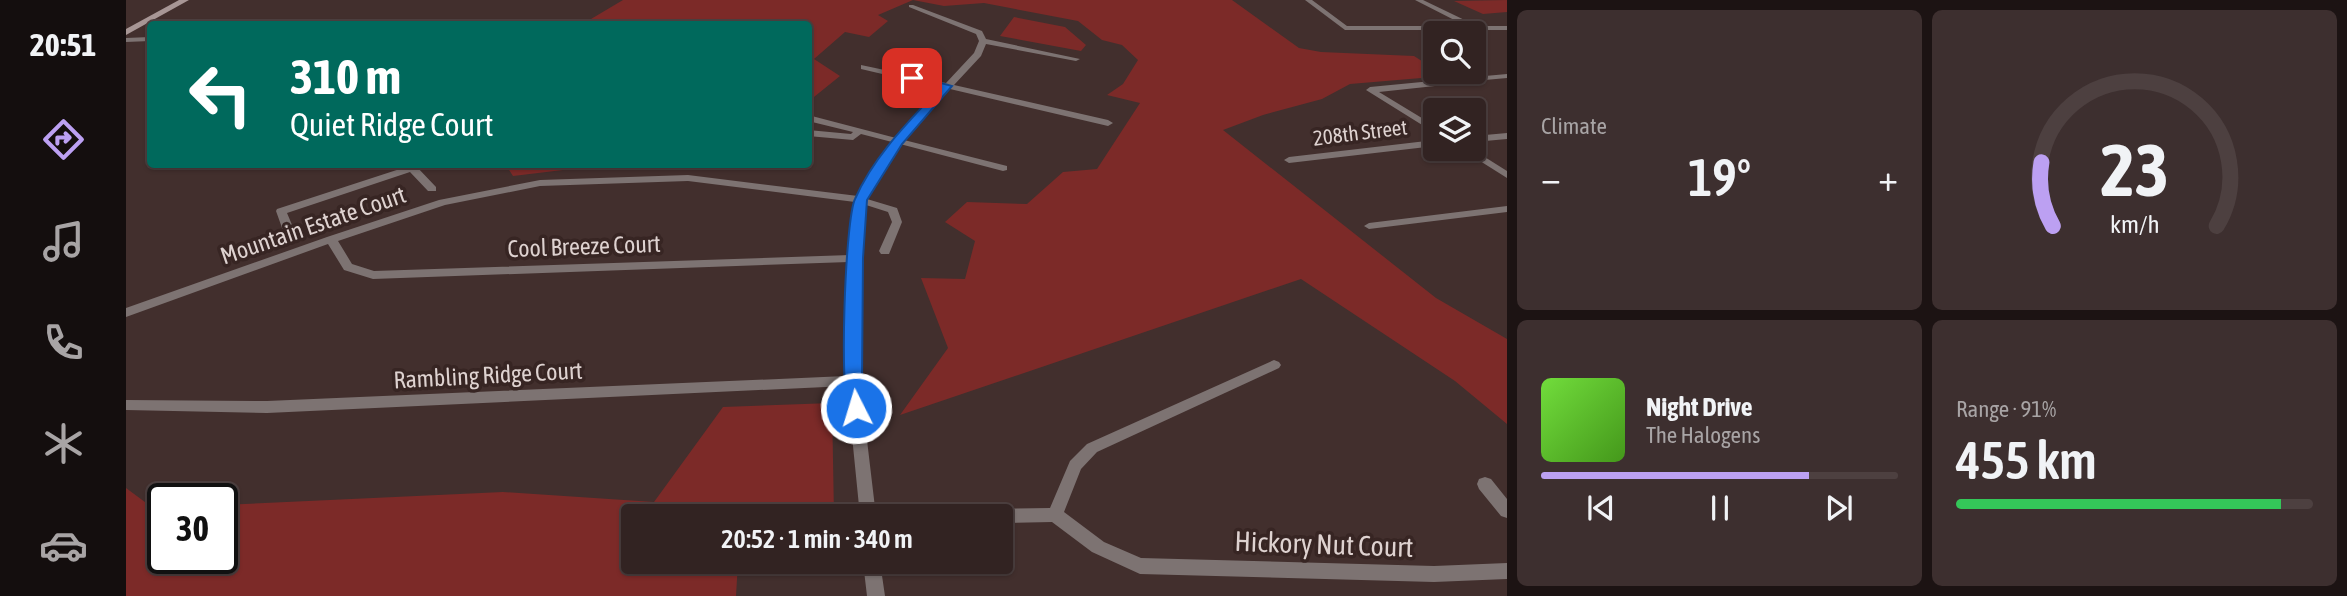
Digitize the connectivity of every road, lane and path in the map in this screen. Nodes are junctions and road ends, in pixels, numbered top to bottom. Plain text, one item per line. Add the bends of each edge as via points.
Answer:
1 (185, 0) edge
2 (1308, 0) edge
3 (1438, 0) edge
4 (1420, 1) edge
5 (911, 6) dead end
6 (1461, 21) edge
7 (1507, 28) edge
8 (1423, 29) edge
9 (1486, 29) edge
10 (126, 32) edge
11 (147, 39) edge
12 (126, 40) edge
13 (983, 41) junction
14 (1076, 59) dead end
15 (864, 67) dead end
16 (1507, 76) edge
17 (1486, 78) edge
18 (1432, 84) dead end
19 (947, 86) junction
20 (812, 119) edge
21 (1108, 123) dead end
22 (1423, 123) edge
23 (858, 131) junction
24 (812, 133) edge
25 (1507, 136) edge
26 (1486, 138) edge
27 (897, 142) junction
28 (1423, 144) edge
29 (1289, 160) dead end
30 (1485, 161) edge
31 (646, 168) edge
32 (1003, 168) dead end
33 (1507, 175) edge
34 (642, 178) junction
35 (432, 189) dead end
36 (860, 200) junction
37 (1507, 209) edge
38 (1369, 226) dead end
39 (292, 239) dead end
40 (331, 239) junction
41 (885, 251) dead end
42 (855, 258) junction
43 (126, 313) edge
44 (1274, 365) dead end
45 (853, 381) junction
46 (126, 405) edge
47 (1485, 484) dead end
48 (867, 504) edge
49 (1507, 511) edge
50 (1013, 515) edge
51 (1055, 515) junction
52 (1507, 571) edge
53 (873, 574) edge
54 (876, 596) edge

1 - 10 main road
2 - 8 street via 1345,28
3 - 4 street
4 - 6 street
5 - 13 street via 979,33
7 - 9 street
11 - 12 street
13 - 14 street
13 - 19 street via 978,54
15 - 19 street
16 - 17 street
18 - 22 street via 1370,90
19 - 21 street
19 - 27 street
20 - 23 street
23 - 24 street via 853,137
23 - 27 street
25 - 26 street
27 - 32 street
27 - 36 street
28 - 29 street, 208th Street
30 - 33 street
31 - 34 street
34 - 36 street, Mountain Estate Court via 688,178
34 - 40 street, Mountain Estate Court via 540,183 443,202
35 - 39 street via 412,168 281,211
36 - 41 street, Mountain Estate Court via 892,210 897,222
36 - 42 street
37 - 38 street
40 - 42 street, Cool Breeze Court via 348,267 373,275
40 - 43 street, Mountain Estate Court
42 - 45 street
44 - 51 street via 1092,448 1074,465
45 - 46 street, Rambling Ridge Court via 267,407
45 - 48 street
47 - 49 street
50 - 51 street
51 - 52 street, Hickory Nut Court via 1098,547 1140,566
53 - 54 street

